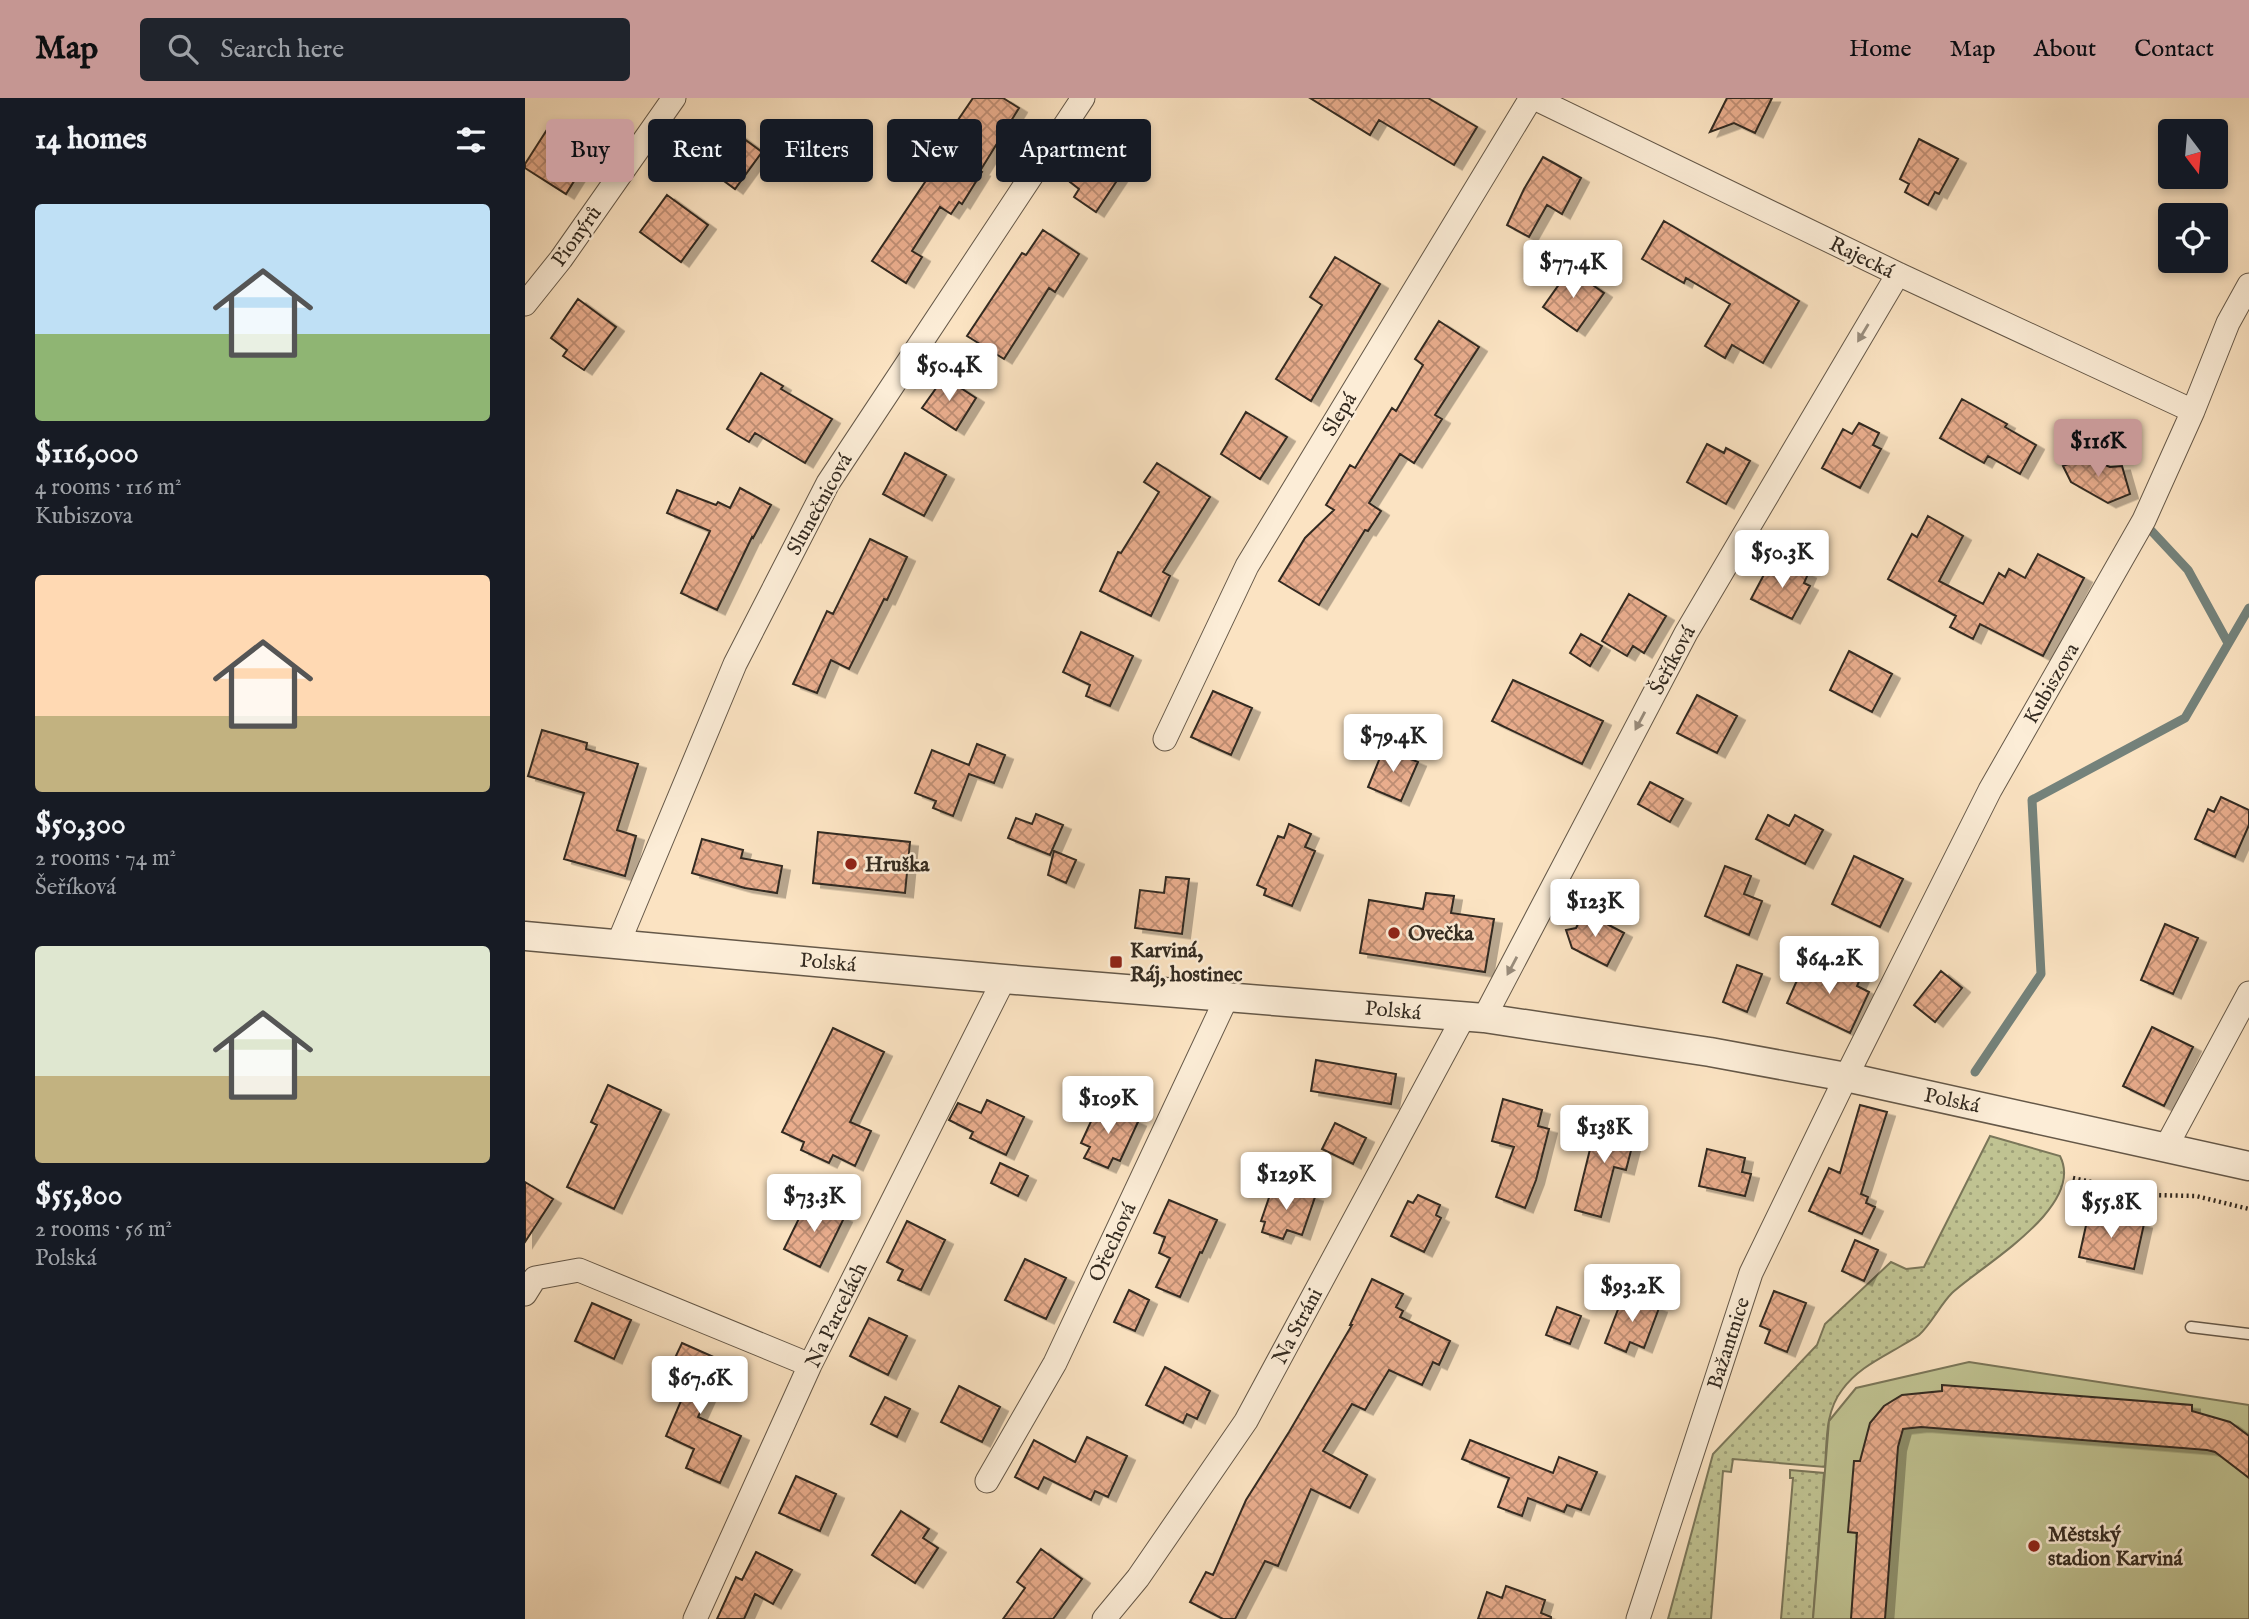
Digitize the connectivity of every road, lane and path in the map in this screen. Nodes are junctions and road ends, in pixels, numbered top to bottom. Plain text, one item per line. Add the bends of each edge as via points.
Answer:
1 (674, 98) edge
2 (1083, 98) edge
3 (1532, 98) edge
4 (1898, 274) junction
5 (2249, 285) edge
6 (525, 304) edge
7 (2193, 411) junction
8 (1165, 739) dead end
9 (525, 936) edge
10 (618, 944) junction
11 (1004, 979) junction
12 (2249, 993) edge
13 (1227, 997) junction
14 (1474, 1017) junction
15 (1846, 1077) junction
16 (2166, 1147) junction
17 (2249, 1166) edge
18 (2073, 1178) dead end
19 (2249, 1209) edge
20 (528, 1282) edge
21 (2190, 1327) dead end
22 (2249, 1334) edge
23 (810, 1365) junction
24 (987, 1481) dead end
25 (695, 1619) edge
26 (1104, 1619) edge
27 (1638, 1619) edge

1 - 6 street, Pionýrů
2 - 10 street, Slunečnicová via 828,483 735,664
3 - 4 street, Rajecká
3 - 8 street, Slepá via 1247,566
4 - 7 street, Rajecká
4 -> 14 street, Šeříková via 1686,633
5 - 7 street, Kubiszova via 2228,323
7 - 15 street, Kubiszova via 2144,520 1990,790
9 - 10 street, Polská
10 - 11 street, Polská
11 - 13 street, Polská
11 - 23 street, Na Parcelách
12 - 16 street
13 - 14 street, Polská
13 - 24 street, Ořechová via 1055,1363
14 - 15 street, Polská
14 - 26 street, Na Stráni via 1247,1421 1138,1578
15 - 16 street, Polská
15 - 27 street, Bažantnice via 1751,1273
16 - 17 street, Polská
18 - 19 path via 2150,1195 2196,1196
20 - 23 street via 579,1270
21 - 22 lane
23 - 25 street, Na Parcelách

